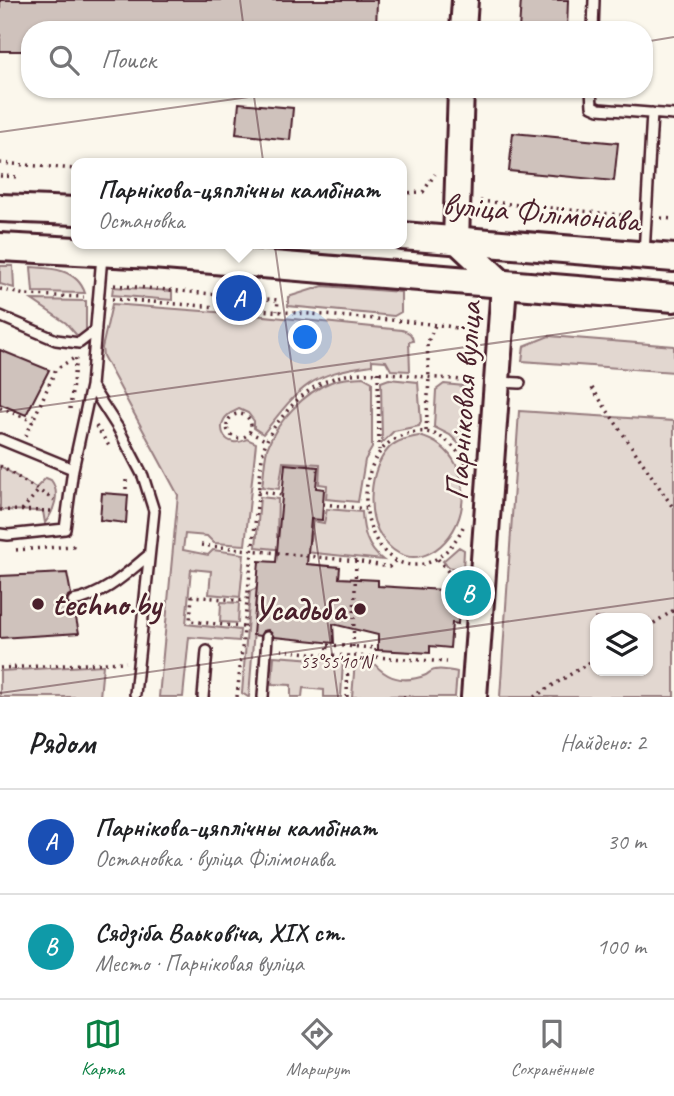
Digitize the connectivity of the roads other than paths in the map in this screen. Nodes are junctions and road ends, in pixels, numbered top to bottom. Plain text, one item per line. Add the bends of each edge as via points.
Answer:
1 (464, 0) edge
2 (594, 0) edge
3 (463, 21) edge
4 (593, 21) edge
5 (461, 98) edge
6 (592, 98) edge
7 (652, 113) junction
8 (674, 115) edge
9 (0, 208) edge
10 (71, 211) edge
11 (407, 236) edge
12 (456, 240) junction
13 (0, 247) edge
14 (102, 251) junction
15 (643, 256) junction
16 (674, 258) edge
17 (504, 285) junction
18 (674, 298) edge
19 (0, 316) edge
20 (96, 330) junction
21 (91, 386) junction
22 (0, 439) edge
23 (73, 469) junction
24 (0, 534) edge
25 (149, 555) junction
26 (73, 601) dead end
27 (267, 637) dead end
28 (207, 650) dead end
29 (135, 694) dead end
30 (203, 697) edge
31 (263, 697) edge
32 (474, 697) edge

1 - 3 street
2 - 4 lane
5 - 12 street
6 - 7 lane via 592,106 599,109
7 - 8 lane
7 - 15 lane
9 - 10 main road
11 - 12 main road, вуліца Філімонава
12 - 15 main road, вуліца Філімонава
12 - 17 street, Парніковая вуліца
13 - 14 main road
14 - 17 main road
14 - 20 lane
15 - 16 main road, вуліца Філімонава
17 - 18 main road
17 - 32 street, Парніковая вуліца via 509,382
19 - 20 lane via 56,340 79,343
20 - 21 lane
21 - 23 lane
21 - 25 lane via 144,476 154,512
22 - 23 lane
23 - 24 lane via 65,529
25 - 26 lane via 102,591
25 - 29 lane
27 - 31 lane
28 - 30 lane

